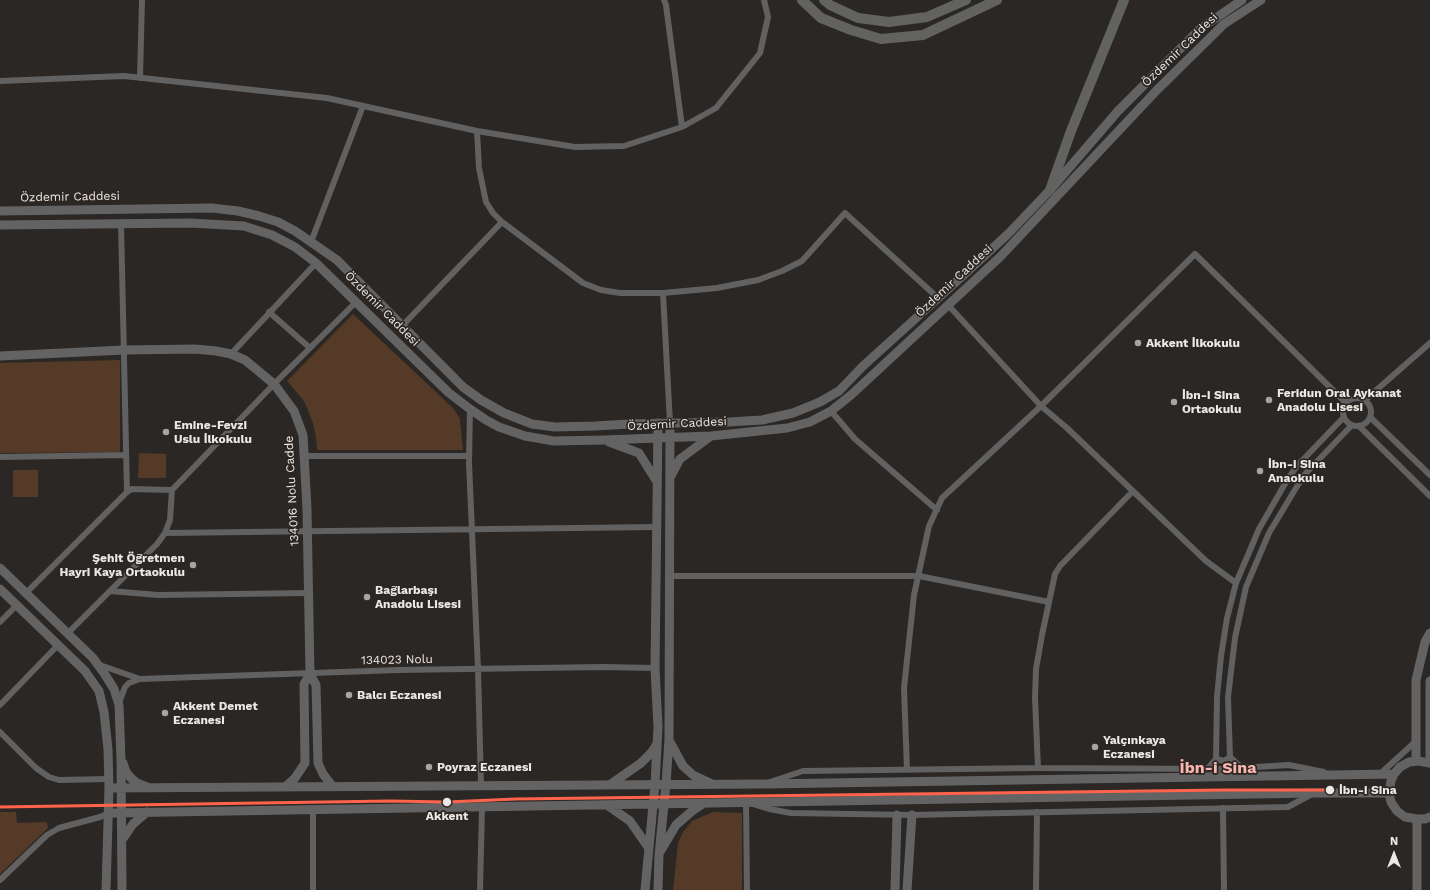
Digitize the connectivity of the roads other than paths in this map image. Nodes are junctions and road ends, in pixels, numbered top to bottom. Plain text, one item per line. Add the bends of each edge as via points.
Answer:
1 (142, 0) edge
2 (664, 0) edge
3 (764, 0) edge
4 (802, 0) edge
5 (824, 0) edge
6 (966, 0) edge
7 (997, 0) edge
8 (1124, 0) edge
9 (1242, 0) edge
10 (1261, 0) edge
11 (140, 78) junction
12 (0, 81) edge
13 (363, 106) junction
14 (682, 127) junction
15 (477, 131) junction
16 (1050, 190) junction
17 (0, 211) edge
18 (502, 222) junction
19 (121, 224) junction
20 (0, 225) edge
21 (311, 242) junction
22 (316, 263) junction
23 (663, 293) junction
24 (938, 298) junction
25 (356, 302) junction
26 (948, 305) junction
27 (270, 312) junction
28 (402, 326) junction
29 (1430, 343) edge
30 (310, 348) junction
31 (124, 350) junction
32 (232, 354) junction
33 (0, 356) edge
34 (274, 384) junction
35 (1365, 400) junction
36 (1346, 403) junction
37 (1041, 406) junction
38 (470, 409) junction
39 (831, 411) junction
40 (1344, 417) junction
41 (1370, 417) junction
42 (658, 423) junction
43 (670, 423) junction
44 (1352, 425) junction
45 (1359, 426) junction
46 (711, 436) junction
47 (670, 437) junction
48 (658, 438) junction
49 (604, 440) junction
50 (125, 455) junction
51 (304, 456) junction
52 (469, 456) junction
53 (0, 457) edge
54 (1430, 475) edge
55 (671, 477) junction
56 (657, 482) junction
57 (172, 490) junction
58 (1133, 491) junction
59 (126, 492) junction
60 (1430, 496) edge
61 (937, 510) junction
62 (657, 527) junction
63 (471, 528) junction
64 (307, 530) junction
65 (165, 533) junction
66 (0, 568) edge
67 (669, 576) junction
68 (919, 576) junction
69 (1236, 583) junction
70 (0, 588) edge
71 (110, 591) junction
72 (26, 593) junction
73 (309, 593) junction
74 (1049, 602) junction
75 (17, 605) junction
76 (0, 622) edge
77 (68, 633) junction
78 (1430, 633) edge
79 (58, 645) junction
80 (97, 664) junction
81 (655, 668) junction
82 (478, 669) junction
83 (310, 674) junction
84 (140, 679) junction
85 (1430, 681) edge
86 (118, 704) junction
87 (0, 705) edge
88 (0, 732) edge
89 (669, 740) junction
90 (1415, 742) junction
91 (657, 743) junction
92 (1230, 757) junction
93 (121, 759) junction
94 (1216, 759) junction
95 (1416, 761) junction
96 (1430, 763) edge
97 (1038, 768) junction
98 (1242, 768) junction
99 (1207, 769) junction
100 (908, 770) junction
101 (1380, 774) junction
102 (1394, 774) junction
103 (1335, 775) junction
104 (108, 779) junction
105 (655, 784) junction
106 (666, 784) junction
107 (711, 784) junction
108 (764, 784) junction
109 (611, 785) junction
110 (481, 786) junction
111 (285, 787) junction
112 (333, 787) junction
113 (109, 788) junction
114 (121, 788) junction
115 (152, 788) junction
116 (1314, 793) junction
117 (1389, 793) junction
118 (746, 802) junction
119 (704, 803) junction
120 (652, 804) junction
121 (664, 804) junction
122 (607, 805) junction
123 (482, 808) junction
124 (1223, 808) junction
125 (313, 809) junction
126 (122, 812) junction
127 (147, 812) junction
128 (1037, 812) junction
129 (109, 813) junction
130 (897, 815) junction
131 (912, 815) junction
132 (1430, 817) edge
133 (1417, 819) junction
134 (896, 827) junction
135 (911, 827) junction
136 (122, 840) junction
137 (648, 847) junction
138 (659, 855) junction
139 (0, 880) edge
140 (106, 890) edge
141 (122, 890) edge
142 (313, 890) edge
143 (480, 890) edge
144 (645, 890) edge
145 (658, 890) edge
146 (747, 890) edge
147 (895, 890) edge
148 (907, 890) edge
149 (1036, 890) edge
150 (1224, 890) edge
151 (1417, 890) edge

1 - 11 street
2 - 14 street
3 - 14 street via 768,17 760,53 716,108
4 - 7 main road via 821,18 881,39 923,35
5 - 6 main road via 858,18 889,22 927,17
8 - 16 main road
9 - 16 main road, Özdemir Caddesi via 1200,29 1118,111
10 - 26 main road, Özdemir Caddesi via 1224,24 1157,90 1000,257
11 - 12 street via 124,76
11 - 13 street via 327,98
13 - 15 street
13 - 21 street
14 - 15 street via 624,146 575,148
15 - 18 street via 479,168 486,202
16 - 24 main road, Özdemir Caddesi via 1009,233
17 - 21 main road, Özdemir Caddesi via 212,208 238,211 278,222
18 - 23 street via 583,283 601,290 620,293
18 - 28 street
19 - 20 main road, Özdemir Caddesi
19 - 22 main road, Özdemir Caddesi via 190,223 244,226 283,240
19 - 31 street
21 - 28 main road, Özdemir Caddesi via 337,260
22 - 25 main road, Özdemir Caddesi
22 - 27 street
23 - 24 street via 717,288 758,280 782,271 802,260 845,213
23 - 43 street
24 - 43 main road, Özdemir Caddesi via 839,391 820,402 793,413 762,420
25 - 30 street
25 - 38 main road, Özdemir Caddesi via 449,393
26 - 37 street
26 - 39 main road, Özdemir Caddesi
27 - 30 street
27 - 32 street
28 - 42 main road, Özdemir Caddesi via 463,387 504,413 532,424 555,427
29 - 35 street
30 - 34 street
31 - 32 main road, 134016 Nolu Cadde via 195,349
31 - 33 main road, 134016 Nolu Cadde
31 - 50 street
32 - 34 main road, 134016 Nolu Cadde via 245,360
34 - 51 main road, 134016 Nolu Cadde via 294,411 303,435
34 - 57 street
35 - 36 street via 1355,398
35 - 41 street via 1370,406
36 - 37 street via 1195,254
36 - 40 street
37 - 58 street
37 - 61 street via 942,498
38 - 49 main road, Özdemir Caddesi via 499,427 525,436 554,441
38 - 52 street
39 - 46 main road, Özdemir Caddesi via 810,422 787,428
39 - 61 street via 855,439
40 - 44 street
40 - 69 street via 1286,482 1260,528
41 - 45 street via 1366,423
41 - 54 street
42 - 43 main road, Özdemir Caddesi
42 - 48 main road
43 - 47 main road
44 - 45 street
44 - 92 street via 1305,474 1270,534 1246,587 1234,638 1228,697
45 - 60 street
46 - 47 main road, Özdemir Caddesi
46 - 55 main road via 680,459
47 - 48 main road, Özdemir Caddesi
47 - 55 main road
48 - 49 main road, Özdemir Caddesi
48 - 56 main road
49 - 56 main road via 639,453
50 - 53 street
50 - 59 street
51 - 52 street
51 - 64 main road, 134016 Nolu Cadde
52 - 63 street
55 - 67 main road
56 - 62 main road
57 - 59 street via 138,489
57 - 65 street via 170,520
58 - 69 street via 1206,561
58 - 74 street via 1060,566 1055,574
59 - 72 street
61 - 68 street via 928,526
62 - 63 street
62 - 81 main road
63 - 64 street
63 - 82 street
64 - 65 street
64 - 73 main road, 134016 Nolu Cadde
65 - 71 street
66 - 72 main road
67 - 68 street
67 - 89 main road
68 - 74 street
68 - 100 street via 914,595 904,688
69 - 94 street via 1220,656
70 - 75 main road
71 - 73 street via 158,594
71 - 77 street
72 - 77 main road
73 - 83 main road, 134016 Nolu Cadde
74 - 97 street via 1036,669
75 - 76 street
75 - 79 main road
77 - 80 main road
78 - 90 main road via 1425,642 1416,680
79 - 87 street
79 - 104 main road via 85,671 99,691 106,725
80 - 84 street
80 - 86 main road via 114,689
81 - 82 street, 134023 Nolu
81 - 91 main road
82 - 83 street, 134023 Nolu
82 - 110 street
83 - 84 street, 134023 Nolu
83 - 111 main road via 304,684 305,763
83 - 112 main road via 316,685 318,763
84 - 86 street via 125,687
85 - 96 main road
86 - 93 main road
88 - 104 street via 36,768 49,777 60,780
89 - 106 main road
89 - 107 main road via 683,766 693,775
90 - 95 main road
90 - 101 street
91 - 105 main road
91 - 109 main road via 641,763
92 - 94 street via 1224,762
92 - 98 street
93 - 114 main road
93 - 115 main road via 130,778
94 - 99 street
95 - 96 main road
95 - 102 main road via 1400,767
97 - 99 street
97 - 100 street
98 - 99 street
98 - 103 street via 1288,765
100 - 108 street via 803,771
101 - 102 main road
101 - 103 main road
102 - 117 main road
103 - 108 main road
104 - 113 main road
105 - 106 main road
105 - 109 main road
105 - 120 main road
106 - 107 main road
106 - 121 main road
107 - 108 main road
109 - 110 main road
110 - 112 main road
111 - 112 main road
111 - 115 main road
113 - 114 main road
113 - 129 main road
114 - 115 main road
114 - 126 main road
116 - 117 main road
116 - 118 main road
116 - 124 street via 1288,807
117 - 133 main road via 1397,811 1405,817
118 - 119 main road
118 - 130 street via 791,813
118 - 146 street
119 - 121 main road
119 - 138 main road via 676,825
120 - 121 main road
120 - 122 main road
120 - 137 main road
121 - 138 main road
122 - 123 main road
122 - 137 main road via 630,821
123 - 125 main road
123 - 143 street
124 - 128 street
124 - 150 street
125 - 127 main road
125 - 142 street
126 - 127 main road
126 - 129 main road
126 - 136 main road
127 - 136 main road via 133,824
128 - 131 street
128 - 149 street
129 - 139 street via 59,828 47,835
129 - 140 main road
130 - 131 street
130 - 134 main road
131 - 135 main road
132 - 133 main road
133 - 151 main road
134 - 135 main road
134 - 147 main road
135 - 148 main road
136 - 141 main road
137 - 144 main road
138 - 145 main road

